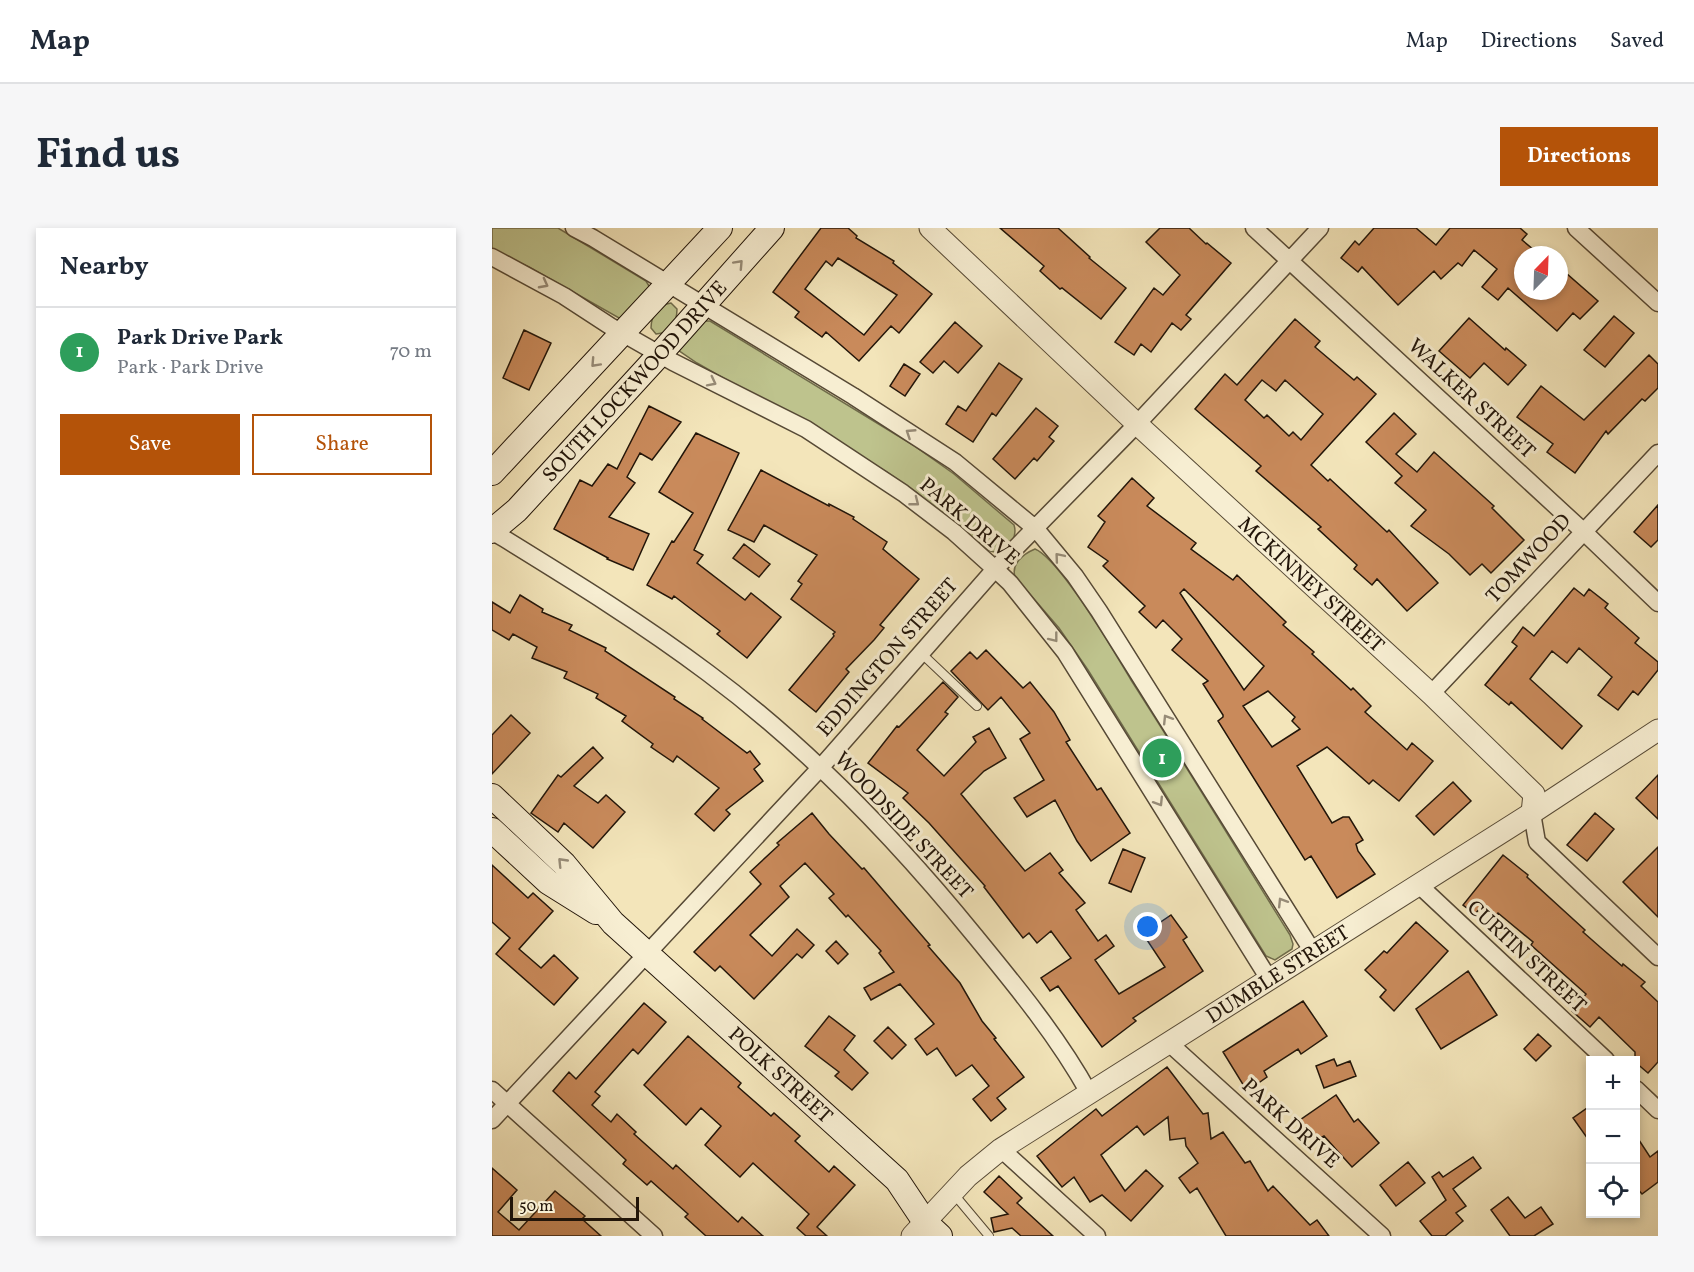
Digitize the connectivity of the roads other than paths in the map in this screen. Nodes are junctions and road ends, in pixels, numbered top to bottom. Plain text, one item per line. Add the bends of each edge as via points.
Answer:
1 (574, 228) edge
2 (720, 228) edge
3 (772, 228) edge
4 (930, 228) edge
5 (1254, 228) edge
6 (1320, 228) edge
7 (1576, 228) edge
8 (492, 257) edge
9 (1289, 262) junction
10 (667, 284) junction
11 (1658, 303) edge
12 (702, 305) junction
13 (623, 333) junction
14 (660, 354) junction
15 (1137, 424) junction
16 (1658, 453) edge
17 (492, 473) edge
18 (1036, 529) junction
19 (492, 531) edge
20 (1584, 532) junction
21 (995, 569) junction
22 (1658, 603) edge
23 (921, 652) junction
24 (1431, 694) junction
25 (977, 706) dead end
26 (1658, 730) edge
27 (820, 767) junction
28 (492, 796) edge
29 (1532, 813) junction
30 (492, 830) edge
31 (1419, 885) junction
32 (613, 923) junction
33 (1313, 952) junction
34 (646, 954) junction
35 (1658, 957) edge
36 (1269, 979) junction
37 (1169, 1043) junction
38 (1602, 1056) edge
39 (492, 1090) edge
40 (1089, 1094) junction
41 (1640, 1094) edge
42 (507, 1104) junction
43 (1658, 1110) edge
44 (492, 1120) edge
45 (1001, 1149) junction
46 (952, 1193) junction
47 (926, 1231) edge
48 (654, 1236) edge
49 (989, 1236) edge
50 (1097, 1236) edge
51 (1382, 1236) edge

1 - 10 street, PARK DRIVE
2 - 10 main road, SOUTH LOCKWOOD DRIVE
12 -> 3 main road, SOUTH LOCKWOOD DRIVE
4 - 15 street, MCKINNEY STREET
5 - 9 street, WALKER STREET
6 - 9 street, EDDINGTON STREET
7 - 11 street
8 -> 13 street, PARK DRIVE
9 - 15 street, EDDINGTON STREET
9 - 20 street, WALKER STREET
10 - 12 street, PARK DRIVE
10 - 13 main road, SOUTH LOCKWOOD DRIVE
12 - 14 main road, SOUTH LOCKWOOD DRIVE
18 -> 12 street, PARK DRIVE via 955,462
13 - 14 street, PARK DRIVE
13 -> 17 main road, SOUTH LOCKWOOD DRIVE
14 - 19 main road, SOUTH LOCKWOOD DRIVE via 517,510
14 -> 21 street, PARK DRIVE via 806,429 858,462 954,532
15 - 18 street, EDDINGTON STREET
15 - 24 street, MCKINNEY STREET
16 - 20 street, TOMWOOD
18 - 21 street, EDDINGTON STREET
33 -> 18 street, PARK DRIVE via 1099,611
19 - 27 street, WOODSIDE STREET via 629,617 709,674
20 - 22 street, WALKER STREET
20 - 24 street, TOMWOOD
21 - 23 street, EDDINGTON STREET
21 -> 36 street, PARK DRIVE via 1010,582 1065,652
23 - 25 lane
23 - 27 street, EDDINGTON STREET
24 - 29 street, MCKINNEY STREET via 1534,794
26 - 29 street, DUMBLE STREET
27 - 34 street, EDDINGTON STREET
27 - 40 street, WOODSIDE STREET via 898,845 950,905 1071,1061
32 -> 28 main road, POLK STREET via 564,864
29 - 31 street, DUMBLE STREET
29 - 35 street, MCKINNEY STREET via 1537,842
30 - 32 main road, POLK STREET via 548,882
31 - 33 street, DUMBLE STREET
31 - 38 street, CURTIN STREET
32 - 34 main road, POLK STREET
33 - 36 street, DUMBLE STREET
34 - 42 street, EDDINGTON STREET
34 - 47 main road, POLK STREET via 897,1180
36 - 37 street, DUMBLE STREET
37 - 40 street, DUMBLE STREET
37 - 51 street, PARK DRIVE
39 - 42 street
40 - 45 street, DUMBLE STREET
41 - 43 street
42 - 44 street, EDDINGTON STREET
42 - 48 street
45 - 46 street, DUMBLE STREET
45 - 50 street
46 - 47 street, DUMBLE STREET
46 - 49 lane

